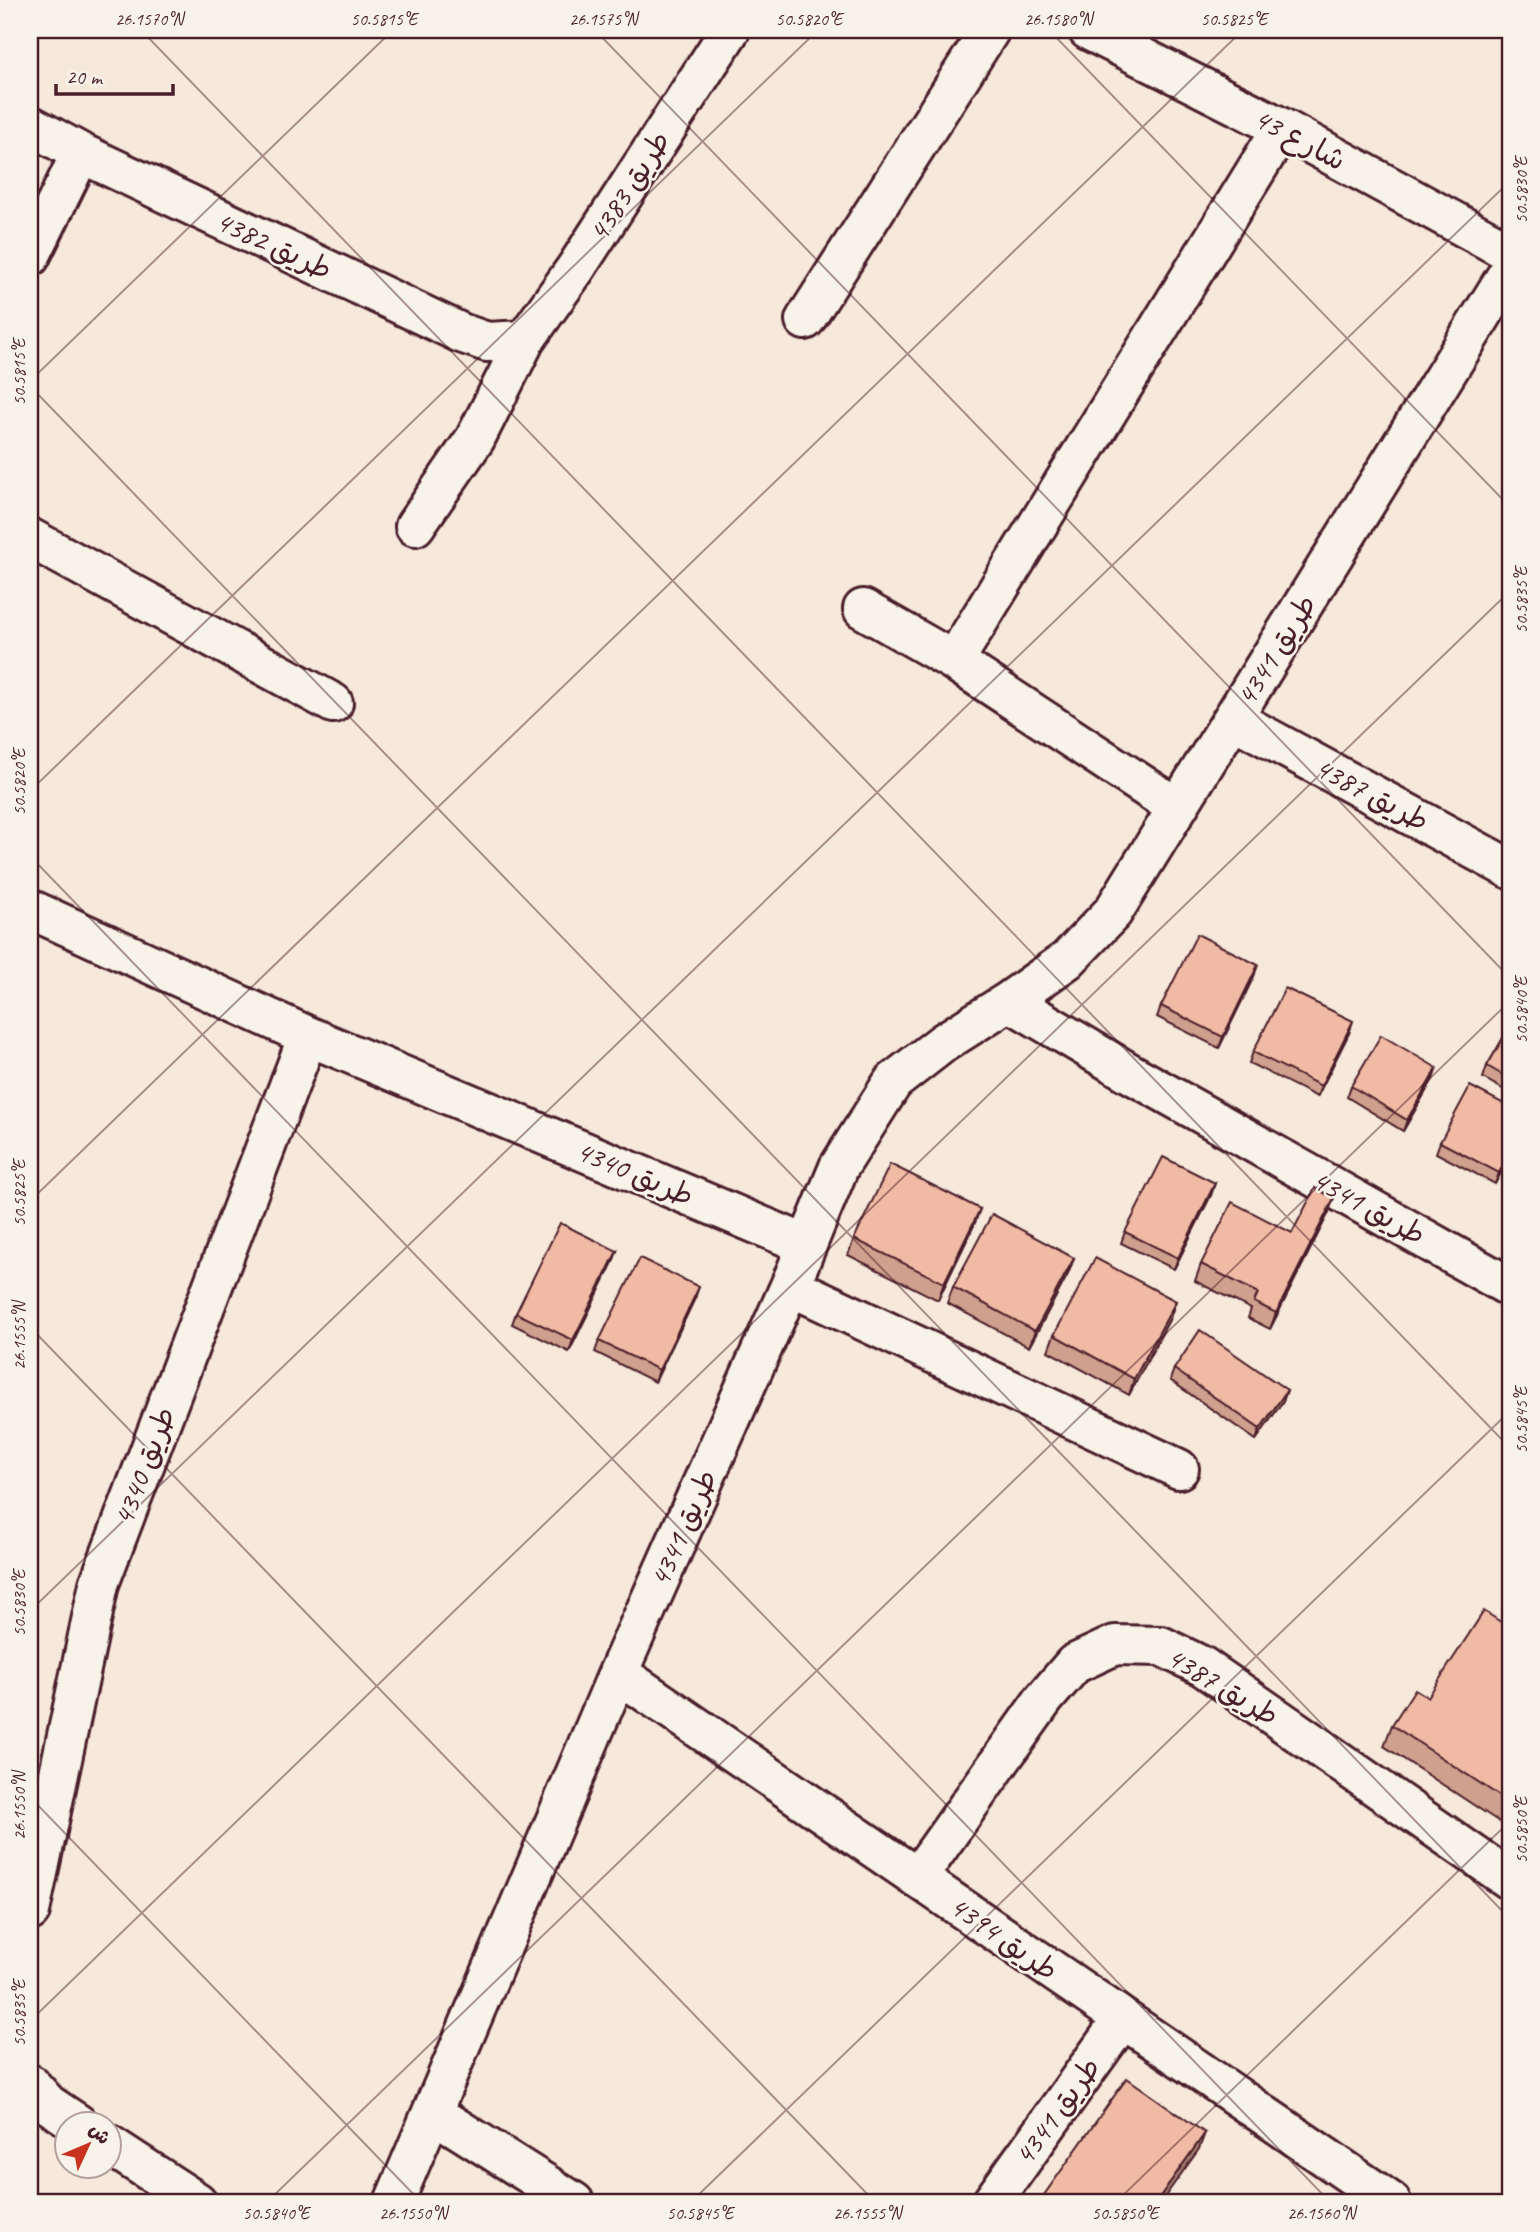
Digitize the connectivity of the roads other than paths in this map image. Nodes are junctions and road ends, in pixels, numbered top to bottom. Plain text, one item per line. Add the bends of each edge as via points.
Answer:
1 (730, 30) edge
2 (990, 30) edge
3 (1088, 30) edge
4 (30, 125) edge
5 (1282, 128) junction
6 (81, 153) junction
7 (1510, 252) edge
8 (30, 257) edge
9 (1510, 270) edge
10 (805, 320) dead end
11 (525, 340) junction
12 (415, 526) dead end
13 (30, 538) edge
14 (863, 609) dead end
15 (954, 661) junction
16 (333, 703) dead end
17 (1233, 719) junction
18 (1177, 807) junction
19 (1510, 869) edge
20 (30, 909) edge
21 (1009, 1001) junction
22 (308, 1036) junction
23 (807, 1245) junction
24 (790, 1286) junction
25 (1510, 1287) edge
26 (1179, 1469) dead end
27 (618, 1673) junction
28 (917, 1878) junction
29 (1510, 1880) edge
30 (30, 1911) edge
31 (1122, 2020) junction
32 (30, 2084) edge
33 (57, 2110) edge
34 (433, 2113) junction
35 (122, 2153) edge
36 (197, 2202) edge
37 (394, 2202) edge
38 (574, 2202) edge
39 (992, 2202) edge
40 (1391, 2202) edge

1 - 11 street, طريق 4383
2 - 10 street
3 - 5 street, شارع 43
4 - 6 street, طريق 4382
5 - 7 street, شارع 43
5 - 15 street
6 - 8 street
6 - 11 street, طريق 4382 via 461,333 487,342
9 - 17 street, طريق 4341
11 - 12 street, طريق 4383 via 475,439
13 - 16 street
14 - 15 street
15 - 18 street
17 - 18 street, طريق 4341
17 - 19 street, طريق 4387
18 - 21 street, طريق 4341 via 1113,912 1067,960
20 - 22 street, طريق 4340
21 - 23 street, طريق 4341 via 893,1082 839,1167
21 - 25 street, طريق 4341
22 - 23 street, طريق 4340
22 - 30 street, طريق 4340 via 99,1584
23 - 24 street, طريق 4341
24 - 26 street
24 - 27 street, طريق 4341
27 - 28 street, طريق 4394
27 - 34 street, طريق 4341
28 - 29 street, طريق 4387 via 1044,1699 1074,1664 1115,1645 1161,1646 1202,1666
28 - 31 street, طريق 4394
31 - 39 street, طريق 4341
31 - 40 street, طريق 4394
32 - 33 street
34 - 37 street, طريق 4341
34 - 38 street
35 - 36 street

